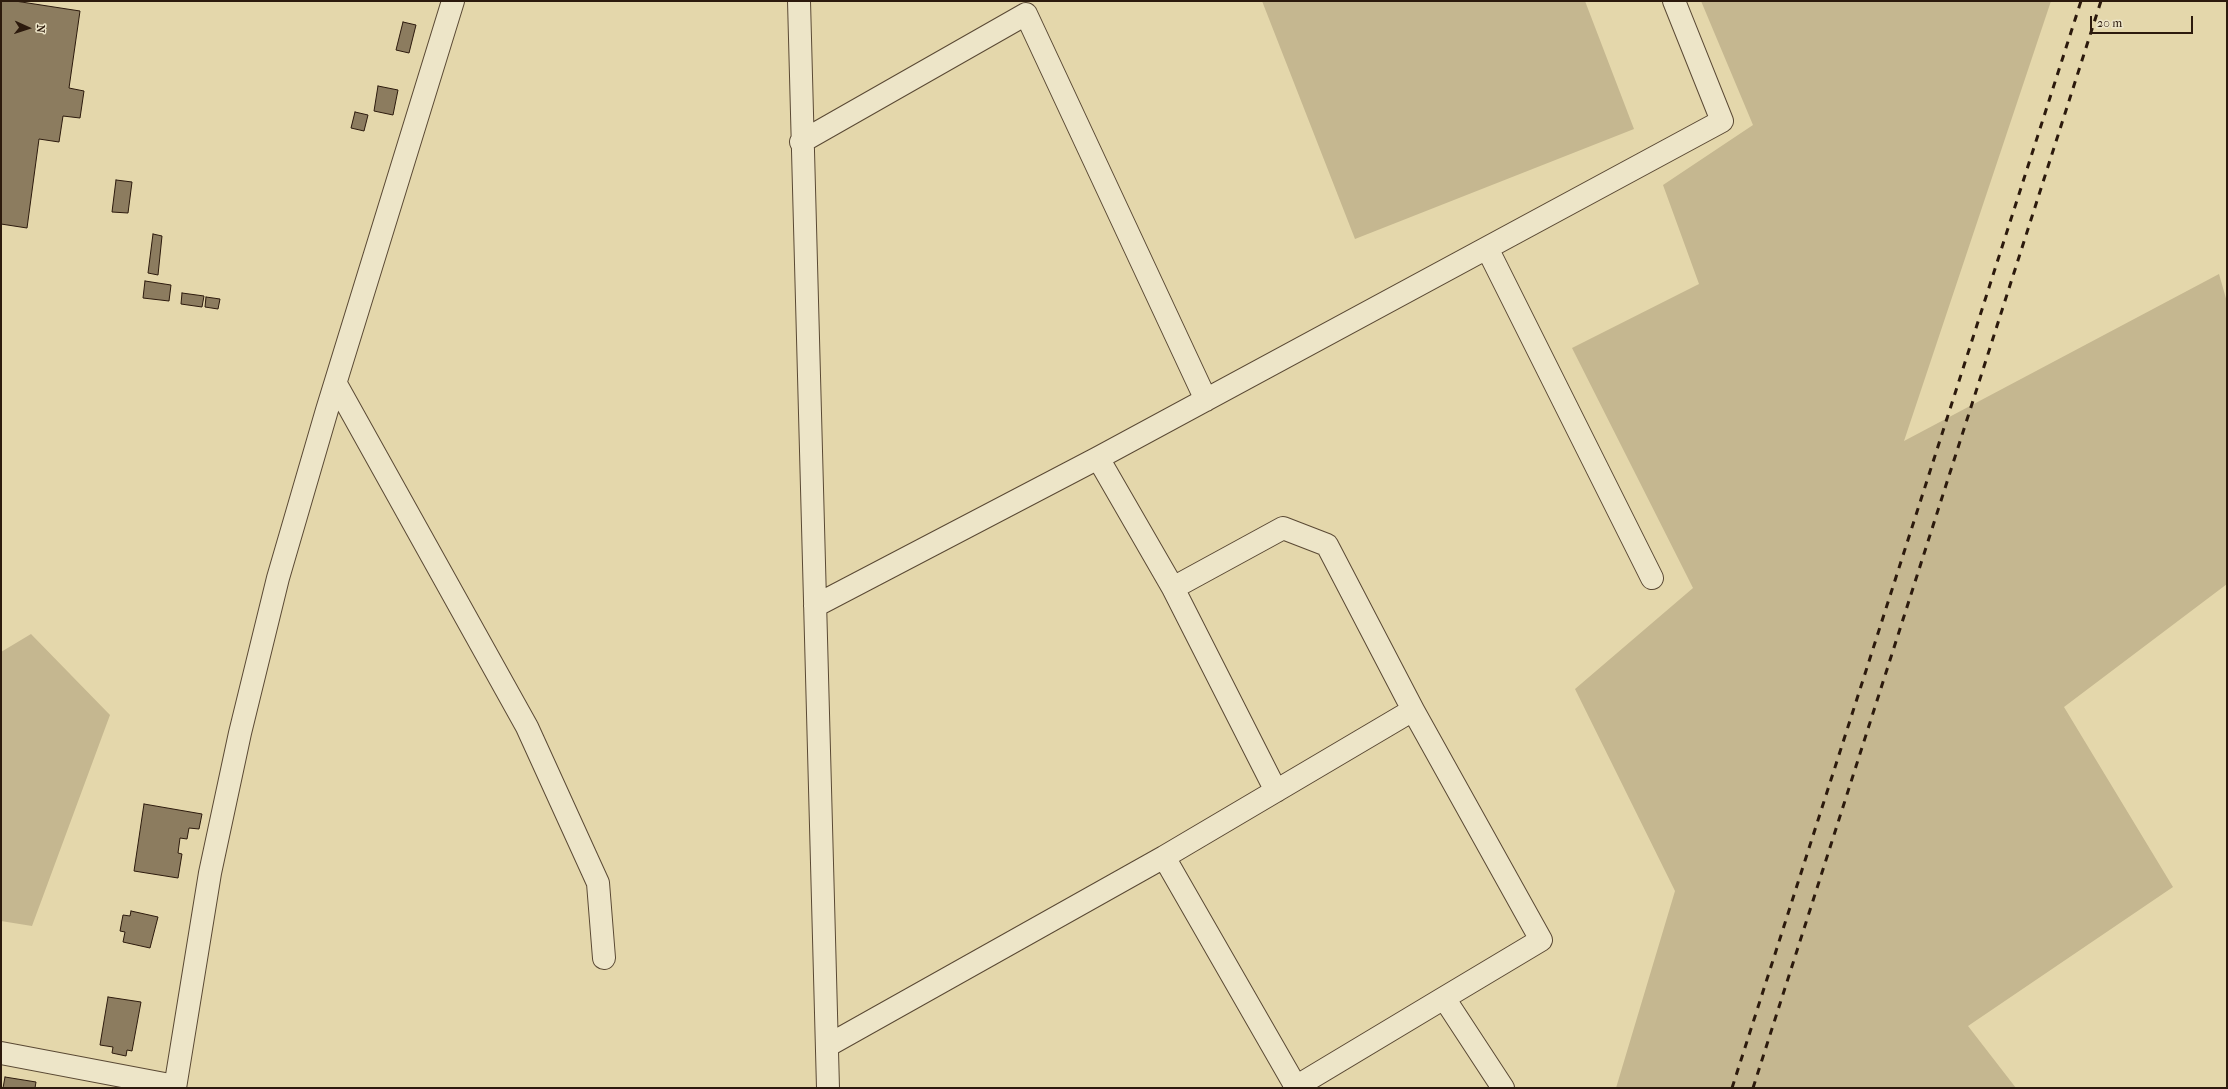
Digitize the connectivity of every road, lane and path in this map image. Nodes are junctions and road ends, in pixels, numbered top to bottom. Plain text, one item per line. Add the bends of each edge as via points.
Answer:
1 (453, 1) edge
2 (799, 1) edge
3 (1674, 1) edge
4 (801, 142) junction
5 (1487, 248) junction
6 (336, 384) junction
7 (1206, 400) junction
8 (1098, 458) junction
9 (1652, 578) dead end
10 (1173, 588) junction
11 (815, 606) junction
12 (1413, 710) junction
13 (1276, 791) junction
14 (1164, 857) junction
15 (604, 958) dead end
16 (1444, 998) junction
17 (827, 1046) junction
18 (1, 1053) edge
19 (175, 1087) edge
20 (828, 1088) edge
21 (1295, 1088) edge
22 (1503, 1088) edge

1 - 6 street
2 - 4 street
3 - 5 street via 1722,121
4 - 7 street via 1026,14
4 - 11 street
5 - 7 street
5 - 9 street
6 - 15 street via 527,727 598,883
6 - 19 street via 278,578 240,732 210,873
7 - 8 street
8 - 10 street
8 - 11 street
10 - 12 street via 1282,528 1327,545
10 - 13 street
11 - 17 street
12 - 13 street
12 - 16 street via 1541,940
13 - 14 street
14 - 17 street
14 - 21 street
16 - 21 street
16 - 22 street
17 - 20 street
18 - 19 street

